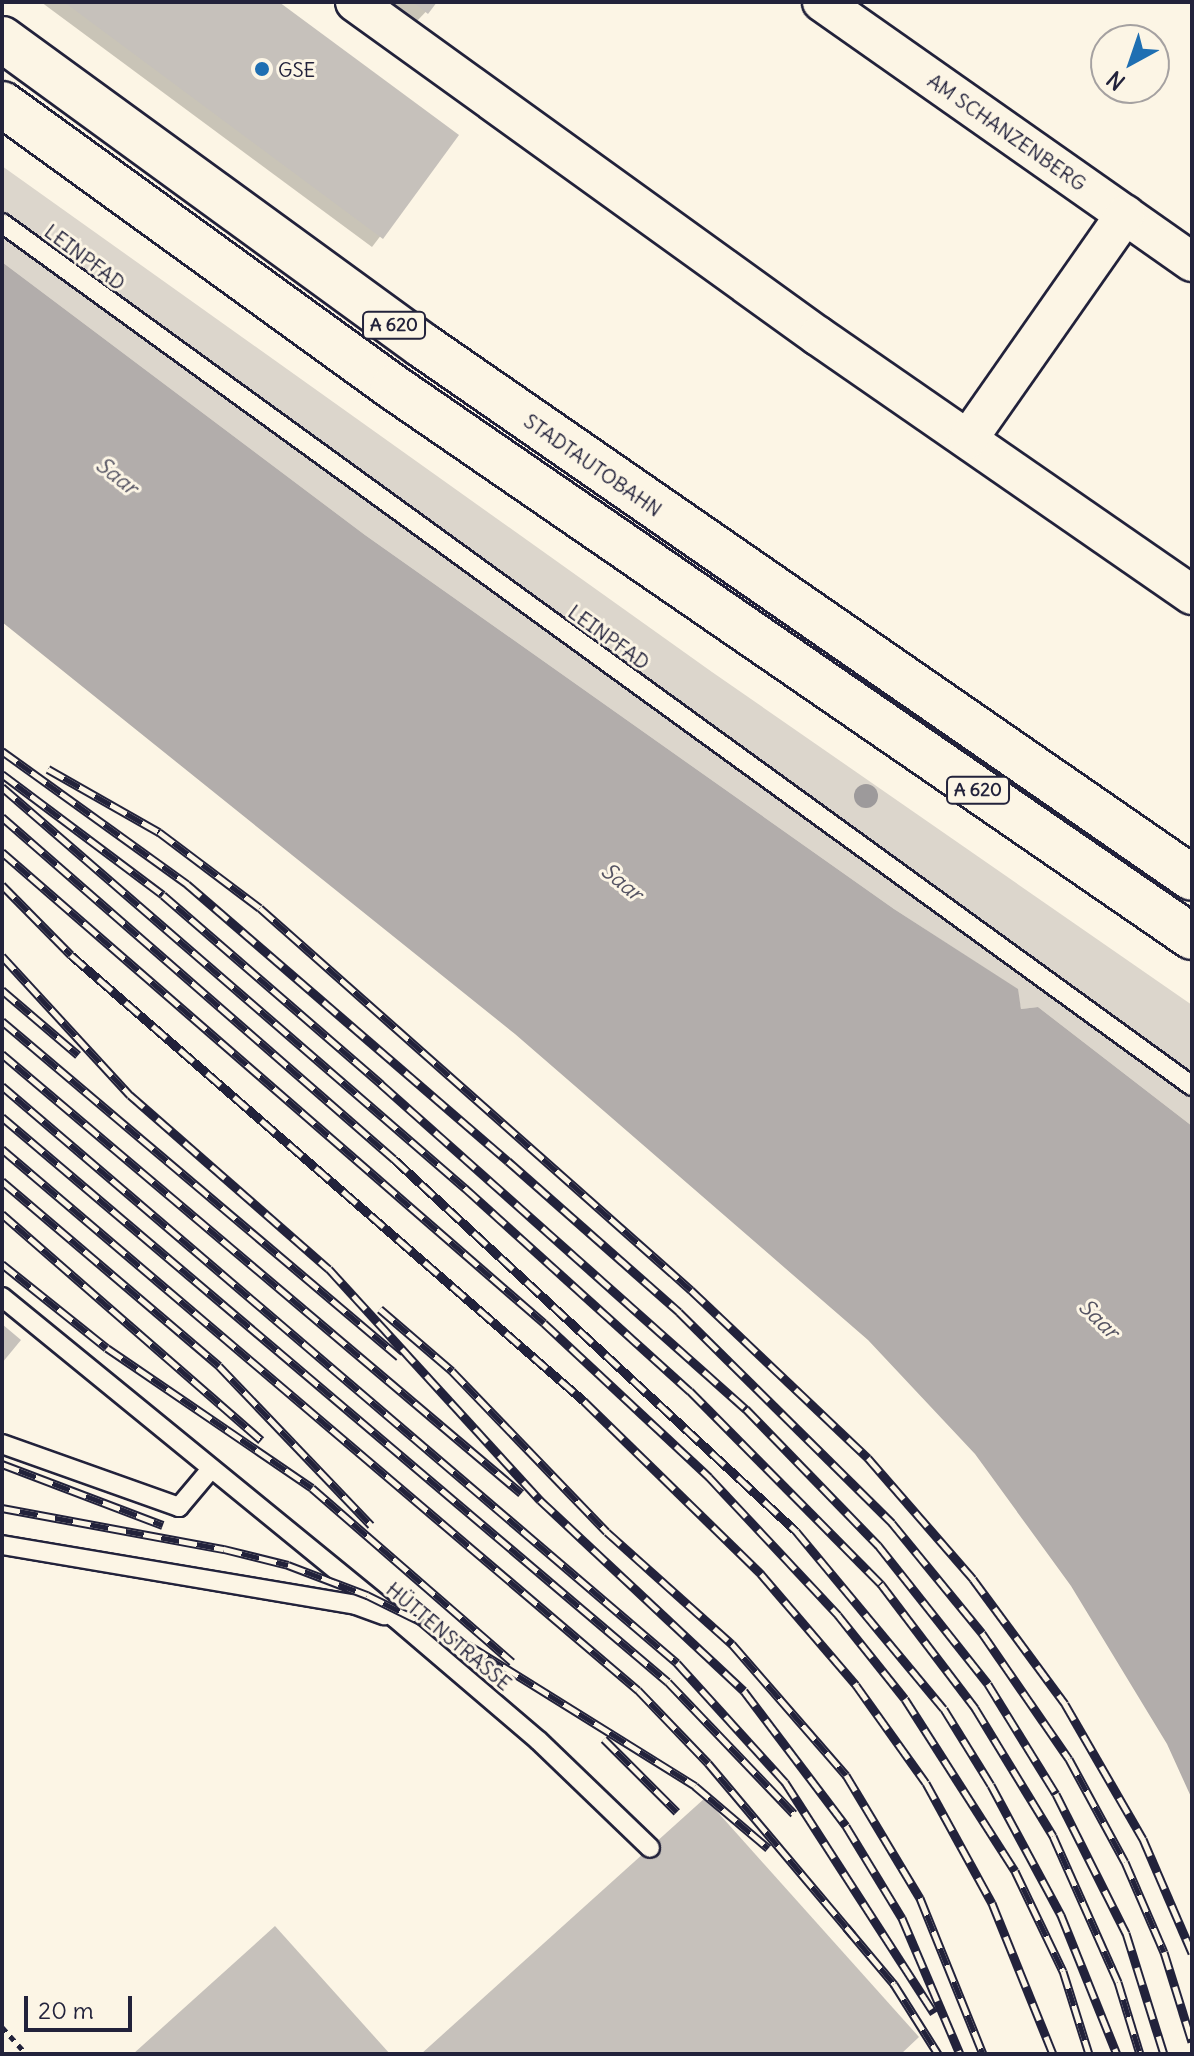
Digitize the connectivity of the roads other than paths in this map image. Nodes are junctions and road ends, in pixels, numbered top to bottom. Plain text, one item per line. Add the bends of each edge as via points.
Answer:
1 (355, 2) edge
2 (822, 2) edge
3 (2, 39) edge
4 (2, 104) edge
5 (1125, 215) junction
6 (2, 223) edge
7 (1192, 262) edge
8 (968, 439) junction
9 (1192, 595) edge
10 (1192, 878) edge
11 (1192, 937) edge
12 (1192, 1086) edge
13 (2, 1297) edge
14 (2, 1444) edge
15 (211, 1469) junction
16 (2, 1545) edge
17 (395, 1618) junction
18 (650, 1848) dead end

1 - 8 street
2 - 5 street, AM SCHANZENBERG
3 - 10 highway, STADTAUTOBAHN / A 620 via 434,354
4 - 11 highway, A 620 via 456,432
5 - 7 street, AM SCHANZENBERG
5 - 8 street
6 - 12 lane, LEINPFAD
8 - 9 street
13 - 15 lane, HÜTTENSTRASSE
14 - 15 lane via 179,1507
15 - 17 lane, HÜTTENSTRASSE
16 - 17 lane via 356,1605
17 - 18 lane, HÜTTENSTRASSE via 539,1741

